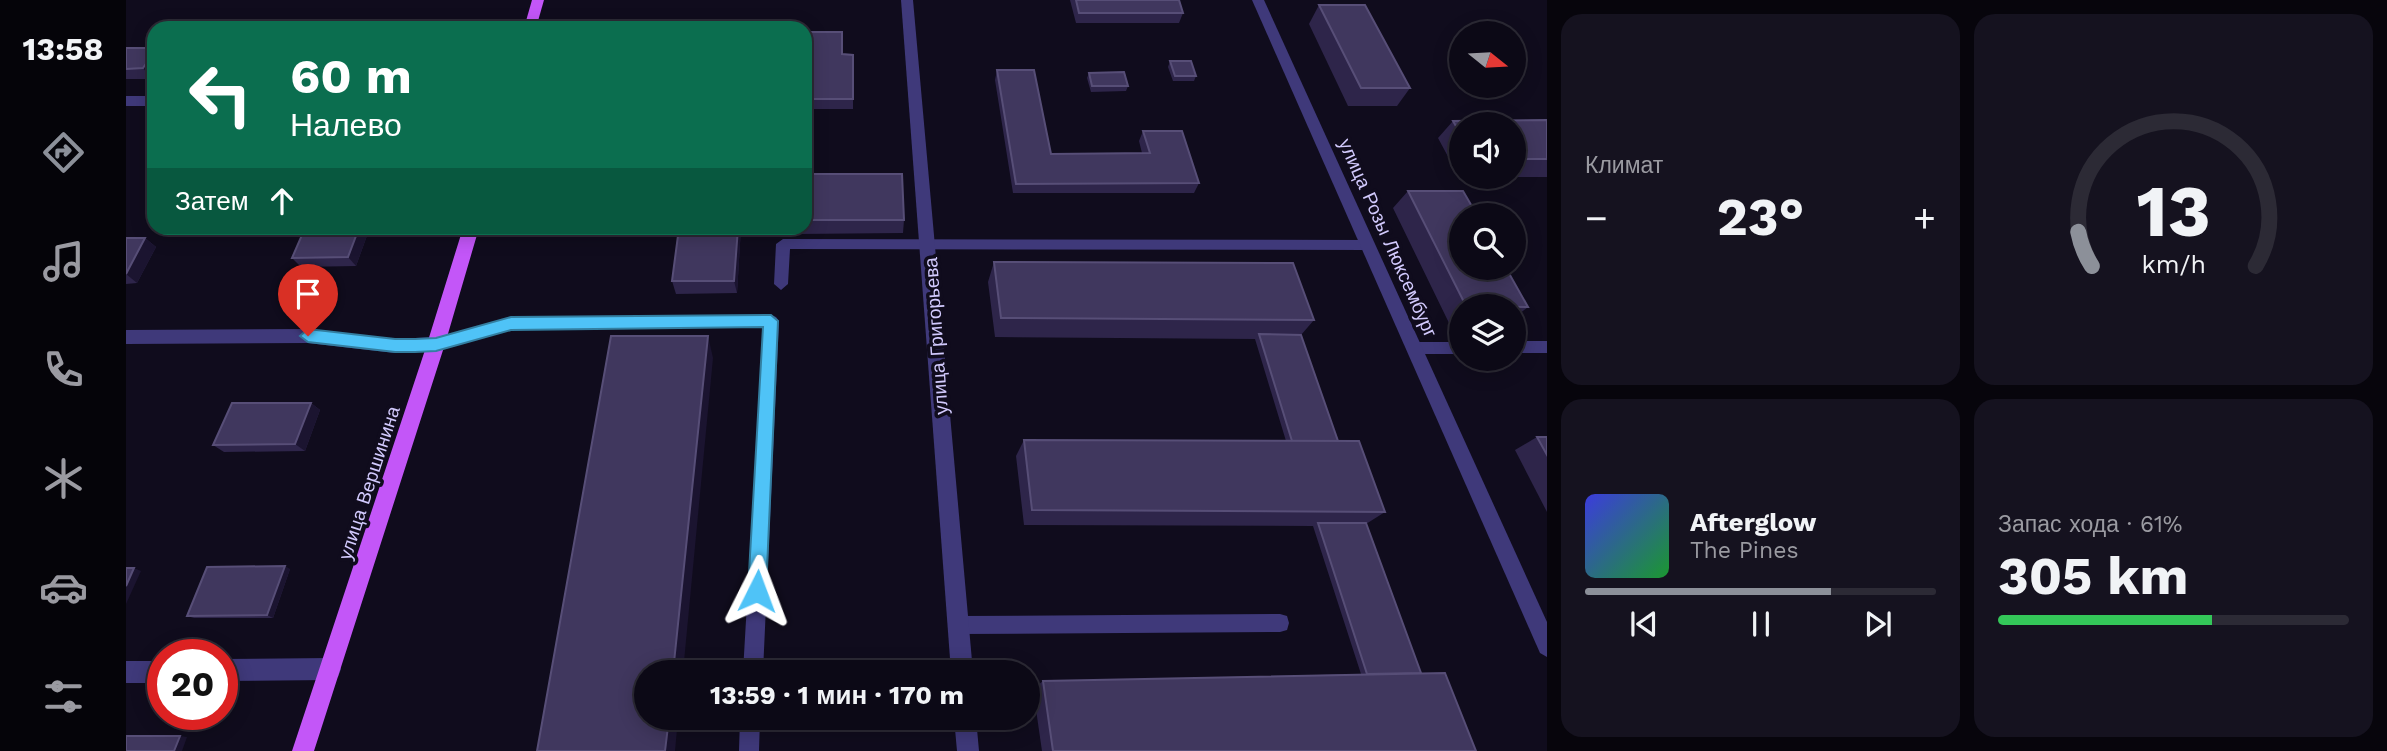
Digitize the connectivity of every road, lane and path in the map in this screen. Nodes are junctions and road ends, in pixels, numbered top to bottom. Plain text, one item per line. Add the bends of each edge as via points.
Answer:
1 (538, 0) edge
2 (907, 0) edge
3 (1258, 0) edge
4 (532, 21) edge
5 (126, 101) edge
6 (147, 101) edge
7 (469, 235) edge
8 (929, 244) junction
9 (1368, 245) junction
10 (781, 284) dead end
11 (126, 337) edge
12 (436, 344) junction
13 (1526, 347) edge
14 (1547, 347) edge
15 (1414, 348) junction
16 (1449, 348) edge
17 (1280, 623) dead end
18 (958, 625) junction
19 (1547, 646) edge
20 (754, 660) edge
21 (961, 660) edge
22 (330, 668) junction
23 (238, 670) edge
24 (147, 671) edge
25 (126, 672) edge
26 (750, 730) edge
27 (966, 730) edge
28 (303, 751) edge
29 (749, 751) edge
30 (968, 751) edge

1 - 4 main road
2 - 8 street, улица Григорьева
3 - 9 street, улица Розы Люксембург
5 - 6 street
7 - 12 main road, улица Вершинина
8 - 9 lane
8 - 10 lane via 783,244
8 - 18 street, улица Григорьева
9 - 15 street, улица Розы Люксембург
11 - 12 street via 308,336 395,346
12 - 20 lane via 511,323 771,321
12 - 22 main road, улица Вершинина
13 - 14 lane
15 - 16 lane
15 - 19 street, улица Розы Люксембург
17 - 18 lane
18 - 21 street, улица Григорьева
22 - 23 street
22 - 28 main road, улица Вершинина
24 - 25 street
26 - 29 lane
27 - 30 street

